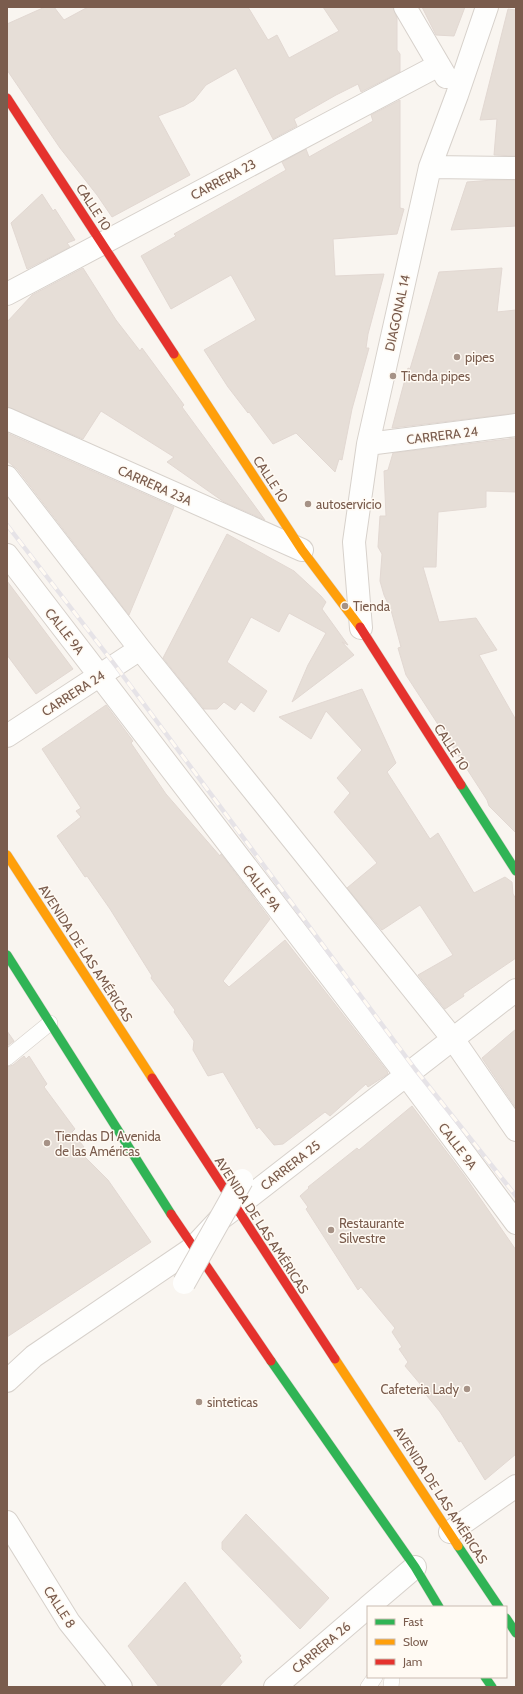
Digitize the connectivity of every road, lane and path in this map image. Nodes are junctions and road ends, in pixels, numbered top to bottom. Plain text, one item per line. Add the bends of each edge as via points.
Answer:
1 (405, 7) edge
2 (486, 7) edge
3 (439, 65) junction
4 (457, 96) junction
5 (7, 98) edge
6 (430, 167) junction
7 (516, 168) edge
8 (102, 244) junction
9 (7, 294) edge
10 (7, 419) edge
11 (516, 425) edge
12 (368, 444) junction
13 (7, 478) edge
14 (302, 550) junction
15 (7, 555) edge
16 (361, 628) junction
17 (140, 649) junction
18 (100, 675) junction
19 (7, 736) edge
20 (7, 855) edge
21 (516, 871) edge
22 (7, 955) edge
23 (516, 990) edge
24 (50, 1023) junction
25 (453, 1039) junction
26 (7, 1058) edge
27 (406, 1075) junction
28 (516, 1130) edge
29 (230, 1200) junction
30 (516, 1223) edge
31 (193, 1248) junction
32 (206, 1266) junction
33 (7, 1381) edge
34 (516, 1486) edge
35 (7, 1522) edge
36 (450, 1532) junction
37 (415, 1567) junction
38 (369, 1606) edge
39 (438, 1606) edge
40 (498, 1606) edge
41 (367, 1608) edge
42 (507, 1620) edge
43 (516, 1633) edge
44 (374, 1678) edge
45 (487, 1678) edge
46 (121, 1687) edge
47 (275, 1687) edge
48 (368, 1687) edge
49 (492, 1687) edge

1 - 3 street
2 - 4 street, DIAGONAL 14
3 - 4 street
3 - 8 street, CARRERA 23
4 - 6 street, DIAGONAL 14
5 - 8 main road, CALLE 10
6 - 7 street
6 - 12 street, DIAGONAL 14
8 - 9 street, CARRERA 23
8 - 14 main road, CALLE 10
10 - 14 street, CARRERA 23A
11 - 12 street, CARRERA 24
12 - 16 street, DIAGONAL 14 via 354,542
13 - 17 street
14 - 16 main road, CALLE 10
15 - 18 street, CALLE 9A
16 - 21 main road, CALLE 10
17 - 18 street, CARRERA 24
17 - 25 street
18 - 19 street, CARRERA 24
18 - 27 street, CALLE 9A
20 - 29 main road, AVENIDA DE LAS AMÉRICAS
22 - 24 main road
23 - 25 street, CARRERA 25
24 - 26 lane
24 - 31 main road
25 - 27 street, CARRERA 25
25 - 28 street
27 - 29 street, CARRERA 25
27 - 30 street, CALLE 9A
29 - 31 street, CARRERA 25 via 219,1220
29 - 32 street, bridge via 242,1180 184,1283
29 - 36 main road, AVENIDA DE LAS AMÉRICAS
31 - 32 main road
31 - 33 street, CARRERA 25 via 34,1356
32 - 37 main road
34 - 36 street
35 - 46 street, CALLE 8 via 69,1622
36 - 40 main road, AVENIDA DE LAS AMÉRICAS
37 - 38 street, CARRERA 26
37 - 39 main road
41 - 47 street, CARRERA 26
42 - 43 main road
44 - 48 lane
45 - 49 main road

